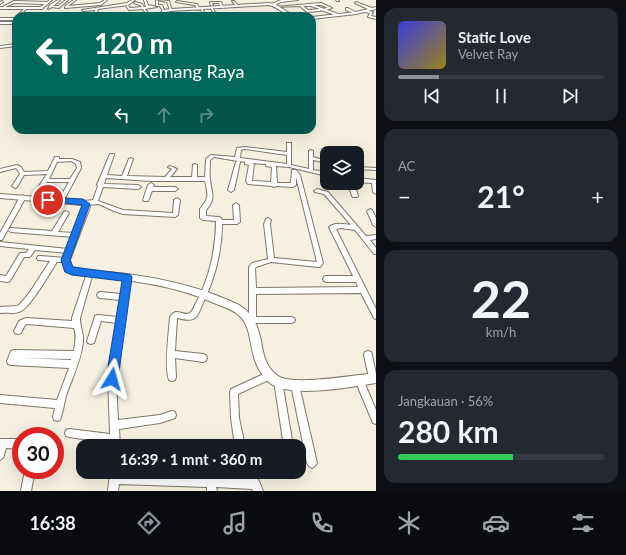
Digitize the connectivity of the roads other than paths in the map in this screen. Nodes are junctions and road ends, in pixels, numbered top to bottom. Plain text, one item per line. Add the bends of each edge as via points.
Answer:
1 (28, 0) edge
2 (59, 0) edge
3 (67, 0) edge
4 (75, 0) edge
5 (91, 0) edge
6 (99, 0) edge
7 (106, 0) edge
8 (114, 0) edge
9 (122, 0) edge
10 (145, 0) edge
11 (221, 0) edge
12 (267, 0) edge
13 (288, 0) edge
14 (297, 0) edge
15 (22, 1) edge
16 (49, 1) edge
17 (233, 1) dead end
18 (169, 2) edge
19 (177, 2) dead end
20 (79, 3) dead end
21 (134, 3) edge
22 (158, 3) edge
23 (356, 3) dead end
24 (17, 4) junction
25 (272, 4) junction
26 (44, 5) junction
27 (94, 5) junction
28 (119, 5) junction
29 (300, 5) junction
30 (311, 5) junction
31 (76, 6) junction
32 (128, 6) dead end
33 (238, 6) junction
34 (101, 7) junction
35 (212, 7) junction
36 (223, 7) junction
37 (276, 7) junction
38 (13, 8) junction
39 (84, 8) junction
40 (110, 8) junction
41 (376, 8) edge
42 (2, 9) edge
43 (200, 9) junction
44 (326, 9) dead end
45 (347, 9) dead end
46 (371, 9) junction
47 (96, 10) junction
48 (146, 10) junction
49 (172, 10) junction
50 (321, 10) junction
51 (10, 11) junction
52 (164, 11) joint
53 (365, 11) junction
54 (22, 12) edge
55 (130, 12) dead end
56 (150, 12) edge
57 (202, 12) edge
58 (214, 12) edge
59 (285, 12) edge
60 (356, 13) junction
61 (337, 16) junction
62 (316, 18) edge
63 (376, 18) edge
64 (12, 19) edge
65 (0, 20) edge
66 (0, 23) edge
67 (12, 23) edge
68 (12, 46) edge
69 (0, 47) edge
70 (289, 144) dead end
71 (311, 151) dead end
72 (289, 154) junction
73 (112, 155) dead end
74 (312, 158) junction
75 (131, 160) dead end
76 (320, 160) edge
77 (237, 161) junction
78 (252, 164) junction
79 (195, 165) dead end
80 (170, 167) dead end
81 (364, 168) edge
82 (292, 169) junction
83 (376, 169) edge
84 (311, 170) junction
85 (0, 171) edge
86 (50, 172) junction
87 (320, 172) edge
88 (22, 174) junction
89 (104, 176) junction
90 (124, 178) junction
91 (194, 178) junction
92 (151, 179) junction
93 (166, 179) junction
94 (208, 179) junction
95 (46, 180) junction
96 (72, 181) junction
97 (364, 181) edge
98 (375, 182) edge
99 (100, 185) junction
100 (274, 185) junction
101 (15, 186) dead end
102 (138, 187) dead end
103 (151, 189) junction
104 (175, 189) dead end
105 (230, 190) dead end
106 (317, 190) dead end
107 (353, 190) edge
108 (376, 192) edge
109 (0, 196) edge
110 (355, 196) dead end
111 (24, 197) junction
112 (34, 198) junction
113 (62, 200) junction
114 (146, 200) dead end
115 (177, 200) dead end
116 (90, 203) junction
117 (236, 205) dead end
118 (370, 211) dead end
119 (66, 213) dead end
120 (268, 220) dead end
121 (219, 222) junction
122 (376, 225) edge
123 (357, 228) junction
124 (11, 230) dead end
125 (54, 233) junction
126 (74, 235) junction
127 (376, 237) edge
128 (0, 238) edge
129 (365, 238) junction
130 (0, 244) edge
131 (34, 248) junction
132 (68, 251) junction
133 (376, 252) edge
134 (40, 258) dead end
135 (55, 259) junction
136 (66, 260) junction
137 (271, 260) junction
138 (90, 273) junction
139 (0, 278) edge
140 (127, 278) junction
141 (326, 279) dead end
142 (358, 280) junction
143 (363, 290) junction
144 (252, 291) junction
145 (100, 295) dead end
146 (204, 295) junction
147 (124, 296) junction
148 (0, 310) edge
149 (376, 316) edge
150 (120, 320) junction
151 (251, 320) junction
152 (291, 320) dead end
153 (76, 325) junction
154 (18, 332) dead end
155 (91, 341) dead end
156 (172, 354) junction
157 (76, 355) junction
158 (368, 355) dead end
159 (203, 358) dead end
160 (74, 364) junction
161 (270, 375) junction
162 (172, 377) dead end
163 (375, 378) edge
164 (359, 380) junction
165 (278, 381) junction
166 (295, 385) junction
167 (0, 399) edge
168 (60, 404) junction
169 (172, 415) dead end
170 (57, 417) dead end
171 (376, 420) edge
172 (114, 425) junction
173 (69, 433) dead end
174 (97, 439) edge
175 (115, 439) edge
176 (239, 439) edge
177 (287, 439) edge
178 (1, 443) edge
179 (12, 444) edge
180 (0, 455) edge
181 (312, 463) dead end
182 (28, 479) edge
183 (115, 479) edge
184 (141, 479) edge
185 (211, 487) edge
186 (257, 488) edge
187 (26, 491) edge
188 (113, 491) edge

1 - 16 street
2 - 3 street via 50,7 58,7
4 - 31 street via 66,8
5 - 39 street
6 - 27 street
7 - 27 street via 102,4
8 - 40 street
9 - 28 street
10 - 22 street via 147,6
11 - 36 street
12 - 25 street
13 - 14 street
13 - 25 street
15 - 16 street
15 - 24 street
15 - 42 street via 12,2
16 - 26 street
17 - 33 street
18 - 22 street
18 - 22 street via 166,0
18 - 49 street
19 - 43 street via 196,4
20 - 31 street
21 - 28 street
21 - 48 street via 139,3
22 - 48 street
22 - 52 street
23 - 46 street
24 - 26 street
24 - 38 street
25 - 33 street
25 - 37 street
26 - 38 street via 41,8
27 - 39 street
28 - 40 street
29 - 30 street
29 - 37 street
29 - 50 street via 307,11
30 - 44 street via 321,4 331,8
30 - 50 street
31 - 39 street
32 - 48 street via 129,9
33 - 36 street
34 - 39 street
34 - 40 street
34 - 47 street
35 - 36 street
35 - 36 street via 211,2 220,2
35 - 43 street
35 - 58 street
37 - 59 street
38 - 42 street
38 - 51 street
39 - 47 street
40 - 47 street
41 - 46 street
42 - 51 street
43 - 49 street
43 - 57 street
45 - 60 street
46 - 53 street
48 - 55 street
48 - 56 street
49 - 52 street
50 - 61 street
51 - 54 street via 24,10
53 - 60 street
53 - 63 street via 372,13 368,16
60 - 61 street
61 - 62 street
64 - 65 street
66 - 67 street
68 - 69 street
70 - 72 street
71 - 74 street
72 - 77 street via 241,148
72 - 82 street
73 - 89 street
74 - 76 street
74 - 84 street
75 - 90 street
77 - 78 street
77 - 82 street
77 - 94 street via 213,156 208,159
77 - 105 street
78 - 100 street via 274,166
78 - 100 street via 249,182
79 - 91 street
80 - 93 street via 175,169
81 - 83 street
82 - 84 street
82 - 100 street via 293,185
82 - 137 street via 298,175 320,263 318,265
84 - 87 street
85 - 88 street via 17,166
86 - 88 street
86 - 95 street
86 - 96 street via 56,160 72,160 78,163 79,168
88 - 101 street
89 - 90 street
89 - 99 street
90 - 92 street
91 - 93 street
91 - 94 street
92 - 93 street
92 - 103 street
94 - 121 street via 209,204 203,209 203,218 219,219
95 - 96 street
95 - 112 street
96 - 113 street
97 - 98 street
98 - 108 street
99 - 102 street
99 - 116 street
103 - 104 street
103 - 114 street
106 - 123 street via 324,192
107 - 110 street
109 - 111 street
111 - 112 street
111 - 128 street
112 - 113 street
113 - 116 street
115 - 116 street via 175,215 123,212 108,205
116 - 126 street
117 - 121 street via 237,222
118 - 122 street
119 - 125 street
120 - 137 street
121 - 146 street via 216,251
123 - 129 street
123 - 142 street via 332,227
124 - 125 street
125 - 126 street
126 - 132 street
127 - 129 street
129 - 133 street
130 - 131 street
131 - 132 street
131 - 139 street via 28,255 22,255 8,279
132 - 136 street
134 - 135 street
135 - 136 street
135 - 148 street via 22,307
136 - 138 street via 66,265 72,271
137 - 144 street via 257,263 252,267
138 - 140 street
138 - 153 street
140 - 146 street via 165,283
140 - 147 street
141 - 142 street
142 - 143 street
143 - 144 street
143 - 149 street
144 - 151 street
145 - 147 street
146 - 151 street via 242,312
146 - 156 street via 192,316 174,317
147 - 150 street
150 - 155 street via 98,318
150 - 172 street via 112,379
151 - 152 street
151 - 161 street via 258,355
153 - 154 street via 26,321 22,323
153 - 157 street via 80,333
156 - 159 street
156 - 162 street
157 - 160 street
157 - 160 street via 14,354 11,361
158 - 163 street
160 - 168 street
161 - 165 street
161 - 176 street via 234,392
163 - 164 street
164 - 166 street
164 - 171 street
165 - 166 street
165 - 177 street
166 - 181 street
167 - 168 street
168 - 170 street
169 - 172 street
172 - 175 street
173 - 174 street
178 - 179 street
178 - 180 street
182 - 187 street
183 - 188 street
184 - 185 street
185 - 186 street

